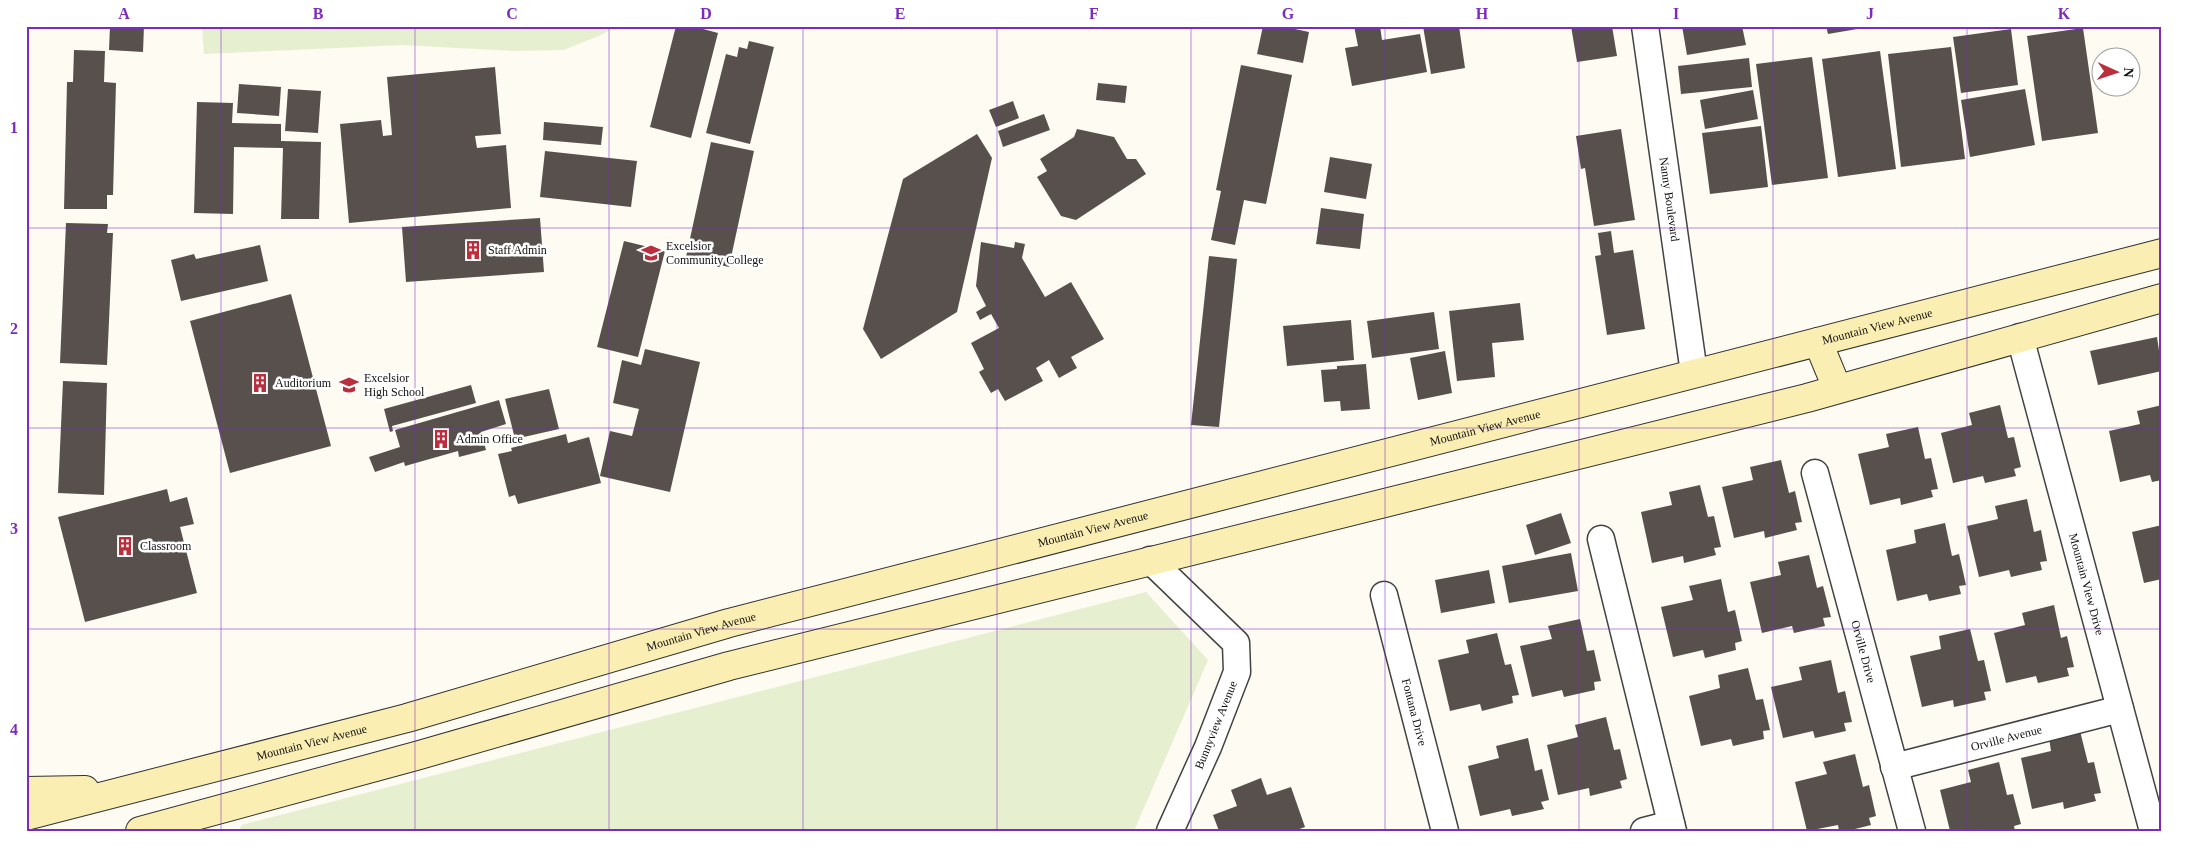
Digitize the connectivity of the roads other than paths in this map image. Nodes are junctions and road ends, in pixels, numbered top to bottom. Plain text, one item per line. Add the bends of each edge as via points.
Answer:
1 (1645, 26) edge
2 (2162, 253) edge
3 (2162, 298) edge
4 (2020, 337) junction
5 (1818, 342) junction
6 (1694, 373) junction
7 (1837, 388) junction
8 (1815, 474) dead end
9 (1601, 539) dead end
10 (1150, 560) junction
11 (1384, 595) dead end
12 (2120, 709) junction
13 (1894, 768) junction
14 (128, 790) junction
15 (26, 791) edge
16 (26, 816) edge
17 (1672, 827) edge
18 (140, 831) edge
19 (1170, 831) edge
20 (1445, 831) edge
21 (1644, 831) edge
22 (1912, 831) edge
23 (2153, 831) edge

1 - 6 street, Nanny Boulevard
2 - 5 main road, Mountain View Avenue
3 - 4 main road
4 - 7 main road
4 - 12 street, Mountain View Drive
5 - 6 main road, Mountain View Avenue
5 - 7 main road
6 - 14 main road, Mountain View Avenue via 748,618 407,718
7 - 10 main road
8 - 13 street, Orville Drive
9 - 17 street
10 - 18 main road via 729,666
10 - 19 street, Bunnyview Avenue via 1236,643 1237,672
11 - 20 street, Fontana Drive
12 - 13 street, Orville Avenue
12 - 23 street, Mountain View Drive
13 - 22 street, Orville Drive
14 - 15 main road
14 - 16 main road, Mountain View Avenue
17 - 21 street

